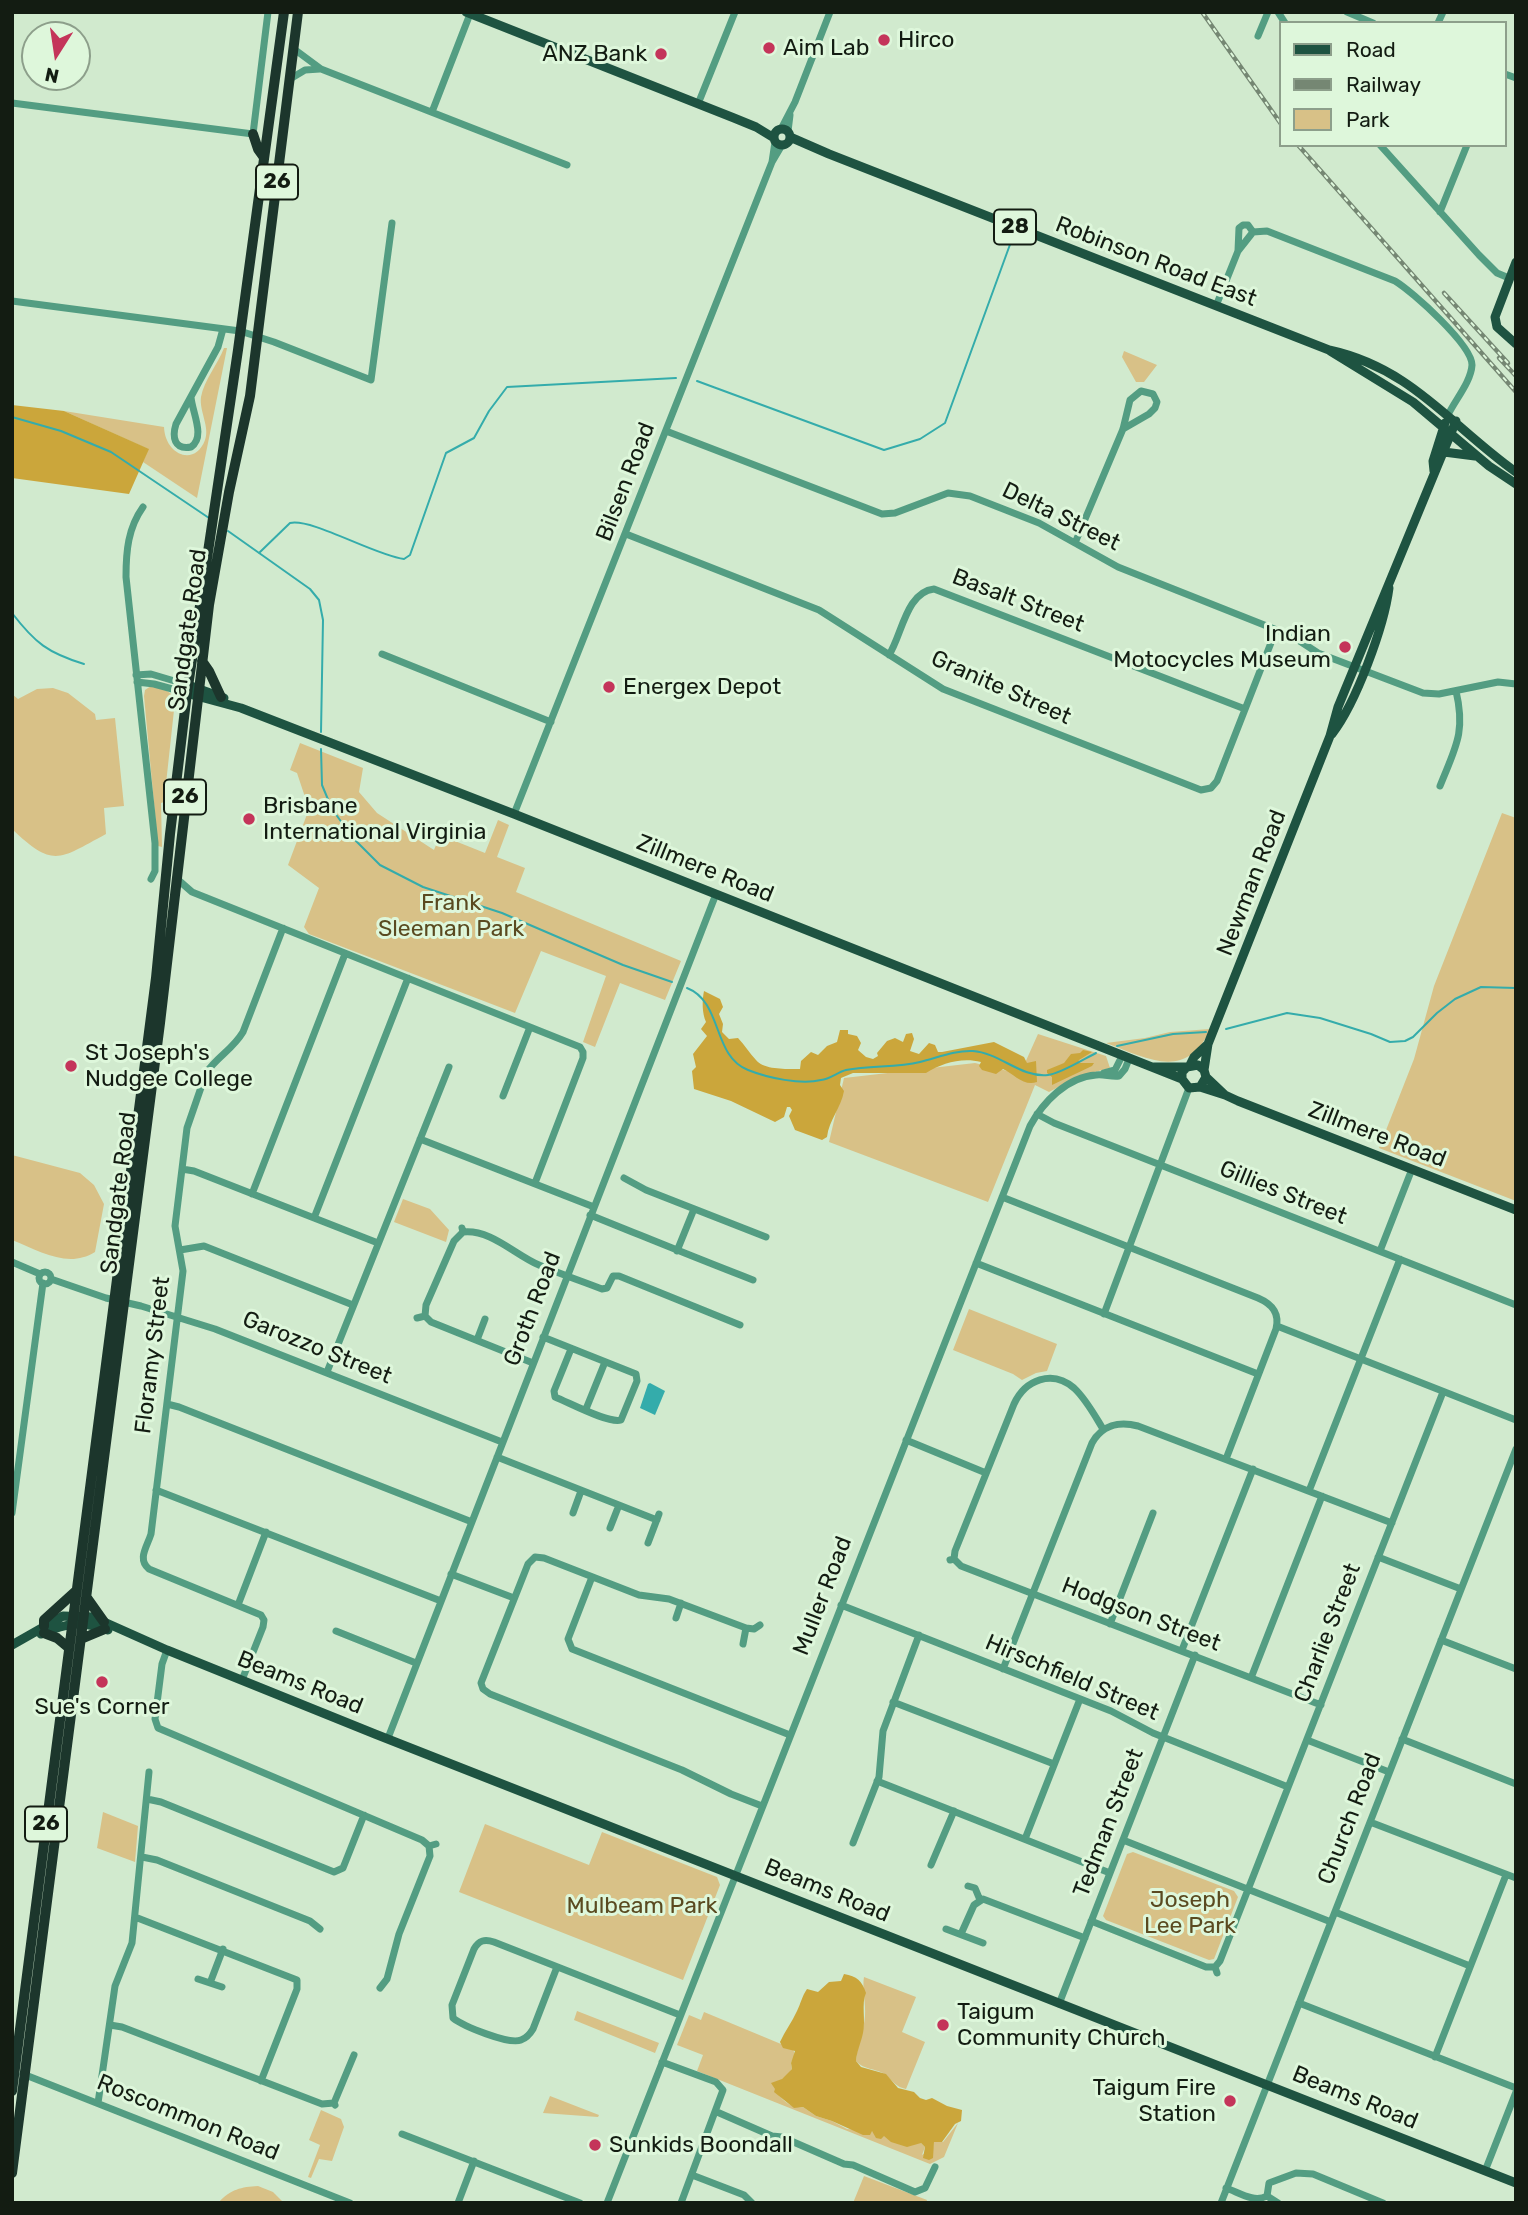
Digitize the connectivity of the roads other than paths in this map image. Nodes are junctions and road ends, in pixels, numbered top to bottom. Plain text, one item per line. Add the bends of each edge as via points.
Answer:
1 (268, 12) edge
2 (284, 12) edge
3 (298, 12) edge
4 (736, 12) edge
5 (830, 12) edge
6 (1268, 12) edge
7 (1347, 12) edge
8 (468, 13) edge
9 (1368, 21) edge
10 (1258, 36) dead end
11 (294, 49) junction
12 (321, 69) junction
13 (290, 79) junction
14 (12, 103) edge
15 (698, 104) junction
16 (432, 112) junction
17 (253, 134) junction
18 (782, 137) junction
19 (1382, 147) edge
20 (1466, 147) edge
21 (263, 156) junction
22 (567, 165) dead end
23 (1440, 212) junction
24 (392, 223) dead end
25 (1253, 232) junction
26 (1238, 251) junction
27 (1516, 262) edge
28 (1509, 278) junction
29 (12, 300) edge
30 (1216, 306) junction
31 (223, 328) junction
32 (240, 331) junction
33 (258, 336) junction
34 (1516, 344) edge
35 (1329, 350) junction
36 (191, 397) junction
37 (1452, 418) junction
38 (1122, 429) junction
39 (666, 431) junction
40 (1447, 431) junction
41 (1444, 452) junction
42 (1477, 456) junction
43 (1434, 471) junction
44 (1516, 472) edge
45 (1516, 484) edge
46 (143, 507) dead end
47 (626, 534) junction
48 (1075, 543) junction
49 (1276, 630) junction
50 (382, 654) dead end
51 (890, 655) junction
52 (202, 661) junction
53 (1359, 669) junction
54 (136, 679) junction
55 (1516, 684) edge
56 (193, 691) junction
57 (1456, 691) junction
58 (221, 697) junction
59 (240, 708) junction
60 (1245, 709) junction
61 (551, 722) junction
62 (1440, 786) dead end
63 (514, 814) junction
64 (176, 877) junction
65 (151, 879) dead end
66 (192, 892) junction
67 (716, 894) junction
68 (173, 899) junction
69 (283, 928) junction
70 (345, 954) junction
71 (408, 978) junction
72 (530, 1027) junction
73 (1209, 1044) junction
74 (1125, 1057) junction
75 (1188, 1066) junction
76 (449, 1067) dead end
77 (1154, 1067) junction
78 (1205, 1073) junction
79 (1182, 1079) junction
80 (1195, 1088) junction
81 (1225, 1095) junction
82 (503, 1096) dead end
83 (1037, 1114) junction
84 (420, 1139) junction
85 (1162, 1165) junction
86 (182, 1169) junction
87 (1412, 1169) junction
88 (625, 1178) dead end
89 (535, 1184) junction
90 (252, 1194) junction
91 (1002, 1197) junction
92 (694, 1209) junction
93 (1516, 1210) edge
94 (592, 1211) junction
95 (314, 1218) junction
96 (766, 1237) dead end
97 (378, 1243) junction
98 (1129, 1248) junction
99 (180, 1250) junction
100 (677, 1251) junction
101 (1380, 1251) junction
102 (1400, 1259) junction
103 (12, 1262) edge
104 (976, 1263) junction
105 (40, 1274) junction
106 (567, 1275) junction
107 (51, 1279) junction
108 (753, 1280) dead end
109 (43, 1283) junction
110 (120, 1302) junction
111 (353, 1305) junction
112 (1516, 1305) edge
113 (1104, 1314) junction
114 (178, 1317) junction
115 (485, 1319) dead end
116 (740, 1325) dead end
117 (1277, 1326) junction
118 (543, 1337) junction
119 (477, 1340) junction
120 (571, 1349) junction
121 (1361, 1359) junction
122 (606, 1362) junction
123 (533, 1363) junction
124 (327, 1373) junction
125 (1258, 1374) junction
126 (1443, 1392) junction
127 (167, 1404) junction
128 (586, 1409) junction
129 (1516, 1420) edge
130 (1104, 1429) junction
131 (906, 1440) junction
132 (502, 1442) junction
133 (16, 1448) edge
134 (1516, 1449) edge
135 (497, 1457) junction
136 (1226, 1459) junction
137 (1253, 1469) junction
138 (986, 1473) junction
139 (156, 1490) junction
140 (581, 1491) junction
141 (1309, 1491) junction
142 (1322, 1496) junction
143 (619, 1505) junction
144 (12, 1513) edge
145 (573, 1513) dead end
146 (1153, 1513) dead end
147 (472, 1522) junction
148 (1392, 1523) junction
149 (610, 1528) dead end
150 (266, 1532) junction
151 (648, 1543) dead end
152 (1378, 1557) junction
153 (452, 1574) junction
154 (592, 1577) junction
155 (1461, 1589) junction
156 (76, 1591) junction
157 (1032, 1594) junction
158 (87, 1598) junction
159 (514, 1598) junction
160 (441, 1601) junction
161 (681, 1603) junction
162 (238, 1605) junction
163 (841, 1605) junction
164 (676, 1618) dead end
165 (78, 1619) junction
166 (1110, 1624) junction
167 (105, 1625) junction
168 (760, 1625) dead end
169 (746, 1628) junction
170 (44, 1630) junction
171 (335, 1631) dead end
172 (919, 1635) junction
173 (81, 1639) junction
174 (1441, 1640) junction
175 (743, 1644) dead end
176 (12, 1645) edge
177 (69, 1648) junction
178 (167, 1650) junction
179 (1182, 1650) junction
180 (1195, 1655) junction
181 (416, 1663) junction
182 (1003, 1669) junction
183 (1516, 1669) edge
184 (1251, 1678) junction
185 (242, 1680) junction
186 (1080, 1699) junction
187 (893, 1702) junction
188 (1321, 1705) junction
189 (790, 1735) junction
190 (388, 1738) junction
191 (1163, 1738) junction
192 (1307, 1740) junction
193 (1402, 1740) junction
194 (1054, 1764) junction
195 (149, 1772) dead end
196 (1389, 1772) junction
197 (877, 1781) junction
198 (1516, 1784) edge
199 (1288, 1787) junction
200 (147, 1799) junction
201 (762, 1806) junction
202 (954, 1811) junction
203 (364, 1815) junction
204 (1370, 1822) junction
205 (1025, 1839) junction
206 (1122, 1840) junction
207 (853, 1843) dead end
208 (142, 1857) junction
209 (931, 1866) dead end
210 (1110, 1873) junction
211 (734, 1875) junction
212 (1506, 1875) junction
213 (1516, 1878) edge
214 (968, 1885) dead end
215 (1248, 1889) junction
216 (980, 1900) junction
217 (1335, 1912) junction
218 (135, 1917) junction
219 (1091, 1921) junction
220 (1331, 1922) junction
221 (320, 1929) dead end
222 (946, 1929) dead end
223 (961, 1934) junction
224 (1085, 1938) junction
225 (983, 1943) dead end
226 (223, 1949) junction
227 (1470, 1966) junction
228 (556, 1967) junction
229 (198, 1979) dead end
230 (211, 1983) junction
231 (222, 1987) dead end
232 (380, 1988) dead end
233 (1299, 2003) junction
234 (1059, 2004) junction
235 (680, 2015) junction
236 (110, 2025) junction
237 (354, 2055) dead end
238 (1435, 2057) junction
239 (662, 2062) junction
240 (17, 2072) edge
241 (261, 2081) junction
242 (1267, 2084) junction
243 (1516, 2090) edge
244 (12, 2091) edge
245 (98, 2104) junction
246 (717, 2112) junction
247 (402, 2134) dead end
248 (474, 2161) junction
249 (934, 2166) dead end
250 (1485, 2171) junction
251 (12, 2173) edge
252 (692, 2175) junction
253 (1516, 2183) edge
254 (1226, 2188) junction
255 (1267, 2196) junction
256 (350, 2203) edge
257 (458, 2203) edge
258 (580, 2203) edge
259 (607, 2203) edge
260 (681, 2203) edge
261 (752, 2203) edge
262 (1221, 2203) edge
263 (1278, 2203) edge
264 (1383, 2203) edge

1 - 17 street
2 - 21 highway, Sandgate Road / 26
3 - 11 highway, Sandgate Road / 26
4 - 15 street
5 - 18 street, Bilsen Road
6 - 10 street
7 - 9 street
8 - 15 main road, Robinson Road East / 28
8 - 16 street
11 - 12 street
11 - 13 highway, Sandgate Road / 26
12 - 13 street via 308,69
12 - 16 street
13 - 33 highway, Sandgate Road / 26
14 - 17 street
15 - 18 main road, Robinson Road East / 28
16 - 22 street
17 - 21 highway
18 - 30 main road, Robinson Road East / 28
18 - 39 street, Bilsen Road
19 - 23 street
20 - 23 street
21 - 32 highway, Sandgate Road / 26
23 - 28 street via 1494,271
24 - 33 street via 371,380
25 - 26 street
25 - 26 street via 1248,225 1241,226
25 - 37 street, Newman Road via 1272,232 1406,287 1420,299 1472,361
26 - 30 street
27 - 28 main road
28 - 34 main road via 1495,320
29 - 31 street
30 - 35 main road, Robinson Road East / 28
31 - 32 street
31 - 36 street
32 - 33 street
32 - 56 highway, Sandgate Road / 26 via 209,534
33 - 52 highway, Sandgate Road / 26 via 219,540
35 - 37 main road, Robinson Road East / 28 via 1396,376
35 - 40 main road, Robinson Road East / 28 via 1400,393
36 - 36 street via 198,439 191,447 182,447 175,442 174,432
37 - 40 main road, Newman Road
37 - 44 main road, Robinson Road East / 28
38 - 38 street via 1135,394 1153,394 1154,410
38 - 48 street
39 - 47 street, Bilsen Road
39 - 48 street, Delta Street via 877,513 895,513 948,493 961,493 1029,519
40 - 41 main road, Newman Road
40 - 42 main road, Robinson Road East / 28
40 - 43 main road, Newman Road via 1433,461
41 - 42 main road
41 - 43 main road, Newman Road
42 - 45 main road, Robinson Road East / 28
43 - 53 main road, Newman Road via 1390,583 1382,621
46 - 54 street, Sandgate Road via 133,523 126,555
47 - 51 street, Granite Street via 819,610
47 - 61 street, Bilsen Road
48 - 49 street, Delta Street via 1118,566
49 - 53 street, Delta Street
49 - 60 street, Granite Street
50 - 61 street
51 - 60 street, Basalt Street via 914,600 934,589
51 - 60 street, Granite Street via 943,689 1201,790 1217,781
52 - 56 highway, Sandgate Road / 26
52 - 58 highway
53 - 57 street, Delta Street via 1423,693
53 - 73 main road, Newman Road via 1346,712 1330,736
54 - 56 street, Zillmere Road via 151,674
54 - 65 street, Sandgate Road via 155,843
55 - 57 street, Delta Street via 1490,683
56 - 58 main road, Zillmere Road
56 - 59 main road, Zillmere Road
56 - 64 highway, Sandgate Road / 26
56 - 110 highway, Sandgate Road / 26 via 170,834
57 - 62 street via 1460,731
58 - 59 main road, Zillmere Road
59 - 63 main road, Zillmere Road
61 - 63 street, Bilsen Road
63 - 67 main road, Zillmere Road
64 - 66 street
64 - 68 highway, Sandgate Road / 26
66 - 68 street
66 - 69 street
67 - 74 main road, Zillmere Road
67 - 94 street, Groth Road
68 - 110 highway, Sandgate Road / 26
69 - 70 street
69 - 86 street, Floramy Street via 243,1032 202,1081 187,1128
70 - 71 street
70 - 90 street
71 - 72 street
71 - 95 street
72 - 82 street
72 - 89 street via 583,1049
73 - 75 main road, Newman Road
73 - 78 main road, Newman Road
74 - 77 main road, Zillmere Road
74 - 83 street, Muller Road via 1125,1069 1119,1076 1100,1074 1069,1085
75 - 77 main road, Zillmere Road
75 - 78 main road via 1198,1065
75 - 79 main road
76 - 84 street
77 - 79 main road, Zillmere Road
78 - 80 main road
78 - 81 main road, Zillmere Road
79 - 80 main road
80 - 81 main road, Zillmere Road
80 - 85 street
81 - 87 main road, Zillmere Road
83 - 85 street, Gillies Street
83 - 91 street, Muller Road
84 - 89 street
84 - 97 street
85 - 98 street
85 - 101 street, Gillies Street
86 - 90 street
86 - 99 street, Floramy Street via 175,1229
87 - 93 main road, Zillmere Road
87 - 101 street
88 - 92 street
89 - 94 street
90 - 95 street
91 - 98 street
91 - 104 street, Muller Road
92 - 96 street
92 - 100 street
94 - 100 street
94 - 106 street, Groth Road
95 - 97 street
97 - 111 street
98 - 113 street
98 - 117 street via 1263,1300 1276,1314
99 - 111 street via 204,1245
99 - 114 street, Floramy Street via 184,1268
100 - 108 street
101 - 102 street, Gillies Street
102 - 112 street, Gillies Street
102 - 121 street
103 - 105 street
104 - 113 street
104 - 131 street, Muller Road
105 - 107 street via 47,1272
105 - 109 street
106 - 116 street via 604,1289 611,1278 619,1276
106 - 118 street, Groth Road
106 - 119 street via 462,1230 421,1317
107 - 109 street
107 - 110 street, Garozzo Street
109 - 133 street
110 - 114 street, Garozzo Street
110 - 156 highway, Sandgate Road / 26
110 - 158 highway, Sandgate Road / 26
111 - 124 street
113 - 125 street
114 - 124 street, Garozzo Street
114 - 127 street, Floramy Street
115 - 119 street
117 - 121 street
117 - 125 street
118 - 120 street
118 - 123 street, Groth Road
119 - 123 street
120 - 122 street
120 - 128 street via 554,1394
121 - 126 street
121 - 141 street
122 - 128 street
122 - 128 street via 638,1377 624,1416 613,1422
123 - 132 street, Groth Road
124 - 132 street, Garozzo Street
125 - 136 street
126 - 129 street
126 - 148 street, Charlie Street
127 - 139 street, Floramy Street
127 - 147 street
130 - 136 street via 1133,1425
130 - 138 street via 1071,1386 1054,1378 1037,1380 1026,1385 1017,1398
130 - 157 street via 1090,1447
131 - 138 street
131 - 163 street, Muller Road
132 - 135 street, Groth Road
133 - 144 street
134 - 155 street, Church Road
135 - 140 street
135 - 147 street, Groth Road
136 - 137 street
137 - 141 street
137 - 179 street
138 - 157 street, Hodgson Street via 952,1560
139 - 150 street
139 - 162 street, Floramy Street via 143,1560 149,1569
140 - 143 street
140 - 145 street
141 - 142 street
142 - 148 street
142 - 184 street
143 - 149 street
143 - 151 street via 658,1517
146 - 166 street
147 - 153 street, Groth Road
148 - 152 street, Charlie Street
150 - 160 street
150 - 162 street
152 - 155 street
152 - 188 street, Charlie Street
153 - 159 street
153 - 160 street, Groth Road
154 - 159 street via 535,1557
154 - 161 street via 639,1595
154 - 189 street via 569,1637 572,1649
155 - 174 street, Church Road
156 - 165 highway, Sandgate Road / 26
156 - 170 highway via 44,1620
157 - 166 street, Hodgson Street
157 - 182 street
158 - 165 highway, Sandgate Road / 26
158 - 167 highway
159 - 201 street via 482,1678 481,1686 490,1694
160 - 181 street, Groth Road
161 - 164 street
161 - 169 street
162 - 185 street via 258,1613 264,1622
163 - 172 street, Hirschfield Street
163 - 189 street, Muller Road
165 - 167 main road, Beams Road
165 - 170 main road via 63,1616
165 - 173 highway, Sandgate Road / 26
165 - 177 highway, Sandgate Road / 26
166 - 179 street, Hodgson Street
167 - 173 highway
167 - 178 main road, Beams Road
168 - 169 street
169 - 175 street
170 - 176 main road
170 - 177 highway
171 - 181 street
172 - 182 street, Hirschfield Street
172 - 187 street
173 - 240 highway, Sandgate Road / 26
174 - 183 street
174 - 193 street, Church Road
177 - 240 highway, Sandgate Road / 26
178 - 185 main road, Beams Road
178 - 203 street via 156,1725
179 - 180 street, Hodgson Street
180 - 184 street, Hodgson Street
180 - 191 street, Tedman Street
181 - 190 street, Groth Road
182 - 186 street, Hirschfield Street
184 - 188 street, Hodgson Street
185 - 190 main road, Beams Road
186 - 191 street, Hirschfield Street
186 - 194 street
187 - 194 street
187 - 197 street via 881,1736
188 - 192 street, Charlie Street
189 - 201 street, Muller Road
190 - 211 main road, Beams Road
191 - 199 street, Hirschfield Street
191 - 206 street, Tedman Street
192 - 196 street
192 - 199 street, Charlie Street
193 - 196 street, Church Road
193 - 198 street
194 - 205 street
195 - 200 street
196 - 204 street, Church Road
197 - 202 street
197 - 207 street
199 - 215 street, Charlie Street
200 - 203 street via 334,1872 344,1866
200 - 208 street
201 - 211 street, Muller Road
202 - 205 street
202 - 209 street
203 - 232 street via 432,1845 387,1979
204 - 212 street
204 - 217 street, Church Road
205 - 210 street
206 - 210 street, Tedman Street
206 - 215 street
208 - 218 street
208 - 221 street via 310,1921
210 - 219 street, Tedman Street
211 - 234 main road, Beams Road
211 - 235 street, Muller Road
212 - 213 street
212 - 227 street
214 - 216 street via 975,1888
215 - 219 street, Charlie Street via 1216,1970
215 - 220 street
216 - 223 street
216 - 224 street
217 - 220 street, Church Road
217 - 227 street
218 - 226 street
218 - 236 street via 130,1953 115,1986
219 - 224 street, Tedman Street
220 - 233 street, Church Road
222 - 223 street
223 - 225 street
224 - 234 street, Tedman Street
226 - 230 street
226 - 241 street via 298,1983
227 - 238 street
228 - 228 street via 492,1941 480,1941 452,2005 453,2018 505,2040 522,2040 533,2029
228 - 235 street
229 - 230 street
230 - 231 street
233 - 238 street
233 - 242 street, Church Road
234 - 242 main road, Beams Road
235 - 239 street, Muller Road
236 - 241 street
236 - 245 street
237 - 241 street via 335,2105
238 - 243 street
239 - 246 street via 723,2088
239 - 259 street, Muller Road
240 - 244 highway, Sandgate Road / 26
240 - 245 street, Roscommon Road
240 - 251 highway, Sandgate Road / 26
242 - 250 main road, Beams Road
242 - 254 street, Church Road
243 - 250 street
245 - 256 street, Roscommon Road
246 - 249 street via 912,2191 925,2188
246 - 252 street
247 - 248 street
248 - 257 street
248 - 258 street
250 - 253 main road, Beams Road
252 - 260 street
252 - 261 street via 744,2195
254 - 255 street via 1253,2199
254 - 262 street, Church Road
255 - 263 street
255 - 264 street via 1269,2183 1304,2172

